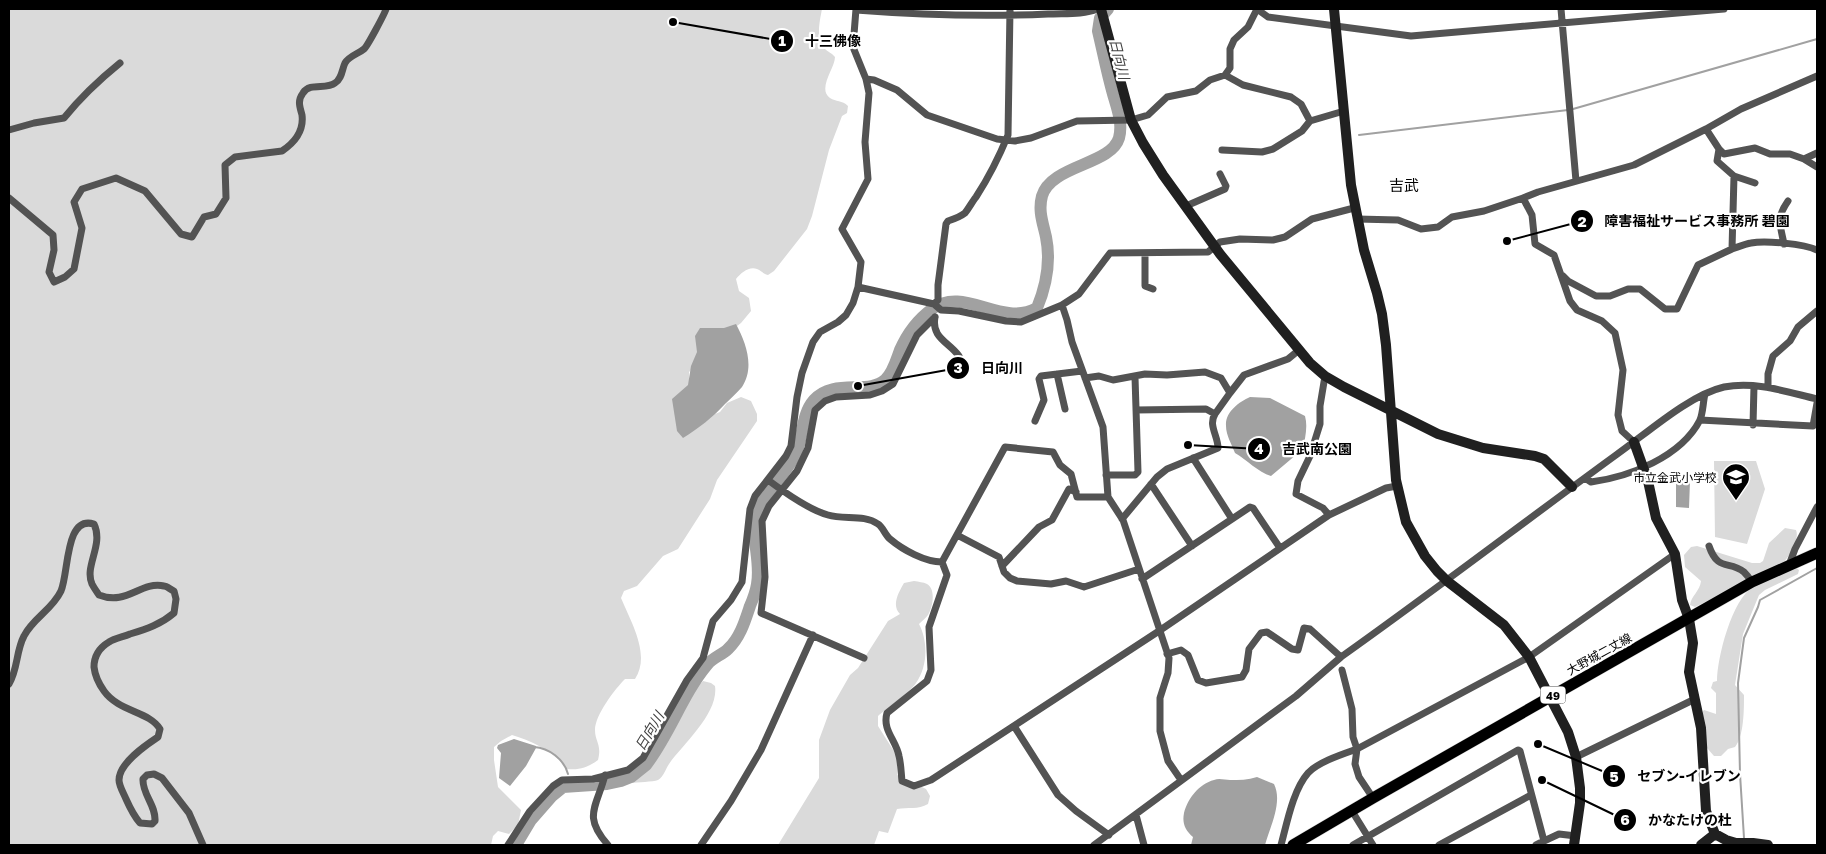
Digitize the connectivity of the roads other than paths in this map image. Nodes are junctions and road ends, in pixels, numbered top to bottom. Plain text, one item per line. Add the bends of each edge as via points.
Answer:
1 (386, 9) edge
2 (856, 9) edge
3 (936, 9) edge
4 (1100, 9) edge
5 (1257, 9) edge
6 (1334, 9) edge
7 (1561, 9) edge
8 (1724, 9) edge
9 (1010, 12) edge
10 (929, 14) junction
11 (1562, 24) junction
12 (1336, 26) junction
13 (120, 64) dead end
14 (1225, 75) junction
15 (1817, 76) edge
16 (866, 79) junction
17 (1344, 111) junction
18 (1128, 120) junction
19 (1310, 121) junction
20 (1706, 129) junction
21 (9, 130) edge
22 (1006, 139) junction
23 (1719, 149) junction
24 (1222, 150) dead end
25 (1817, 153) edge
26 (1804, 159) junction
27 (1817, 167) edge
28 (1220, 174) dead end
29 (1734, 176) junction
30 (1576, 181) junction
31 (1755, 182) dead end
32 (9, 198) edge
33 (1523, 198) junction
34 (1788, 201) dead end
35 (1186, 206) junction
36 (1354, 208) junction
37 (1357, 219) junction
38 (1784, 244) junction
39 (1215, 246) junction
40 (1732, 249) junction
41 (1817, 250) edge
42 (1145, 253) junction
43 (1561, 274) junction
44 (858, 287) junction
45 (1153, 289) dead end
46 (934, 304) junction
47 (1062, 305) junction
48 (942, 310) junction
49 (1817, 311) edge
50 (935, 317) junction
51 (1299, 350) junction
52 (959, 356) dead end
53 (1082, 371) junction
54 (1057, 374) junction
55 (1325, 376) junction
56 (1135, 377) junction
57 (1085, 378) junction
58 (1754, 386) junction
59 (1768, 387) junction
60 (1230, 393) junction
61 (1705, 394) junction
62 (1817, 401) edge
63 (1065, 409) dead end
64 (1136, 410) junction
65 (1390, 410) junction
66 (1215, 414) junction
67 (1700, 420) junction
68 (1035, 421) dead end
69 (1753, 423) junction
70 (1634, 442) junction
71 (1193, 458) junction
72 (1644, 467) junction
73 (1106, 475) junction
74 (1585, 478) junction
75 (768, 480) junction
76 (1151, 484) junction
77 (1397, 486) junction
78 (1572, 487) junction
79 (782, 492) junction
80 (1076, 492) junction
81 (1108, 497) junction
82 (1817, 506) edge
83 (1329, 514) junction
84 (1122, 519) junction
85 (1232, 519) junction
86 (957, 535) junction
87 (1192, 546) junction
88 (1709, 546) dead end
89 (1280, 548) junction
90 (1817, 553) edge
91 (1675, 554) junction
92 (942, 562) junction
93 (1789, 565) junction
94 (1002, 566) junction
95 (1139, 569) junction
96 (1142, 579) junction
97 (1447, 582) junction
98 (1752, 582) junction
99 (1689, 619) junction
100 (1160, 631) junction
101 (813, 635) junction
102 (1167, 654) junction
103 (1341, 657) junction
104 (1529, 657) junction
105 (864, 658) dead end
106 (1342, 670) dead end
107 (9, 684) edge
108 (1550, 697) junction
109 (1695, 699) junction
110 (1014, 726) junction
111 (1357, 749) junction
112 (1576, 756) junction
113 (606, 775) junction
114 (1180, 780) junction
115 (1531, 795) junction
116 (1373, 798) junction
117 (1352, 811) junction
118 (1136, 815) junction
119 (1715, 834) junction
120 (1109, 835) junction
121 (1367, 836) junction
122 (1575, 840) edge
123 (1544, 841) junction
124 (1744, 844) edge
125 (203, 845) edge
126 (508, 845) edge
127 (608, 845) edge
128 (701, 845) edge
129 (1094, 845) edge
130 (1144, 845) edge
131 (1280, 845) edge
132 (1293, 845) edge
133 (1353, 845) edge
134 (1373, 845) edge
135 (1439, 845) edge
136 (1536, 845) edge
137 (1702, 845) edge
138 (1768, 845) edge

1 - 32 street via 367,46 347,60 337,82 309,88 303,93 299,104 301,126 288,147 282,151 235,157 226,165 226,198 216,214 204,217 192,237 181,234 145,191 116,178 82,188 74,202 82,228 74,269 54,282 49,272 54,250 53,235
2 - 10 street
2 - 16 street via 853,47
3 - 10 street
4 - 9 street
4 - 18 street
5 - 12 street via 1268,17
5 - 14 street via 1248,27 1234,40 1230,49 1230,68
6 - 12 street
7 - 11 street
8 - 11 street
9 - 10 street
9 - 22 street
11 - 12 street via 1411,36
11 - 30 street
12 - 17 street
13 - 21 street via 95,83 64,118
14 - 18 street via 1210,80 1196,91 1166,96 1148,115
14 - 19 street via 1243,85 1290,97 1301,104
15 - 20 street via 1741,109
16 - 22 street via 897,90 927,115 997,139
16 - 44 street via 869,93 865,142 868,179 842,229 861,262
17 - 19 street
17 - 36 street
18 - 22 street via 1077,121 1031,138
18 - 35 street
19 - 24 street via 1302,131 1273,149 1262,152
20 - 23 street
20 - 30 street via 1634,165
22 - 46 street via 989,177 966,212 946,224 938,300
23 - 26 street via 1724,154 1754,148
23 - 29 street via 1718,161
25 - 26 street
26 - 27 street
28 - 35 street via 1225,189
29 - 31 street
29 - 40 street
30 - 33 street
33 - 37 street via 1484,211 1452,216 1438,227 1421,229 1398,220
33 - 43 street via 1532,215 1535,244 1554,255
34 - 38 street via 1780,212
35 - 39 street
36 - 37 street
36 - 39 street via 1312,219 1285,237 1274,240 1240,239 1220,242
37 - 65 street via 1382,314
38 - 40 street via 1751,242
38 - 41 street
39 - 42 street via 1208,252
39 - 51 street
40 - 43 street via 1698,265 1677,309 1665,308 1640,289 1596,296
42 - 45 street via 1145,286
42 - 47 street via 1110,253 1080,294
43 - 70 street via 1570,301 1577,310 1602,321 1615,333 1623,370 1618,415 1622,431
44 - 46 street
44 - 75 street via 846,315 820,332 813,342 802,373 791,446
46 - 48 street
47 - 48 street via 1021,322
47 - 53 street
48 - 50 street
49 - 59 street via 1773,356
50 - 52 street via 933,326 936,333
50 - 79 street via 917,336 893,384 870,395 825,400 816,410 808,448
51 - 55 street
51 - 60 street via 1288,359 1244,375
53 - 54 street
53 - 57 street
54 - 63 street
54 - 68 street via 1039,379 1044,400
55 - 65 street
55 - 83 street via 1320,424 1298,480 1296,494
56 - 57 street via 1113,380 1099,376
56 - 60 street via 1205,372 1221,378
56 - 64 street
57 - 73 street via 1103,427
58 - 59 street
58 - 61 street via 1723,388
58 - 69 street
59 - 62 street
60 - 66 street
61 - 67 street
61 - 70 street
62 - 69 street via 1813,426
64 - 66 street via 1206,409
64 - 73 street via 1138,472 1135,475
65 - 77 street
65 - 78 street via 1455,440 1544,459
66 - 71 street via 1212,424 1218,448
67 - 69 street
67 - 72 street via 1685,440 1662,459
70 - 72 street
70 - 74 street
71 - 76 street via 1167,469
71 - 85 street
72 - 74 street via 1605,480 1591,482
72 - 91 street via 1656,518
73 - 81 street
74 - 78 street
75 - 79 street
75 - 113 street via 755,496 750,509 742,582 714,621 702,658 643,758 628,770
76 - 84 street
76 - 87 street
77 - 83 street
77 - 97 street via 1414,539
78 - 97 street
79 - 92 street via 829,515 870,520 912,553 933,562
79 - 101 street via 769,506 762,522 765,577 761,612
80 - 81 street via 1077,497
80 - 86 street via 1071,474 1060,465 1053,452 1005,447
80 - 94 street via 1070,489 1052,520 1039,527
81 - 84 street
82 - 93 street
83 - 89 street
84 - 95 street
85 - 87 street
85 - 89 street via 1253,508
86 - 92 street
86 - 94 street via 999,557
87 - 96 street
88 - 98 street via 1720,563 1744,571
89 - 100 street
90 - 93 main road, 大野城二丈線 / 49
91 - 99 street via 1682,600
91 - 104 street
92 - 110 street via 947,575 929,627 932,670 927,681 887,713 885,719 899,754 902,781 921,785
93 - 98 main road, 大野城二丈線 / 49
94 - 95 street via 1004,572 1016,581 1066,582 1084,587
95 - 96 street
96 - 100 street
97 - 103 street
97 - 104 street via 1504,625
98 - 99 main road, 大野城二丈線 / 49
99 - 108 main road, 大野城二丈線 / 49
99 - 109 street via 1693,643 1689,672
100 - 102 street
100 - 110 street
101 - 105 street
101 - 128 street via 761,750
102 - 103 street via 1181,650 1188,655 1198,680 1206,683 1242,677 1249,649 1261,632 1267,632 1298,650 1304,628 1310,629
102 - 114 street via 1168,673 1160,698 1160,731 1168,761
103 - 114 street via 1296,696
104 - 108 street
104 - 111 street
106 - 111 street
107 - 125 street via 29,627 53,604 60,592 75,530 82,523 94,524 98,541 90,573 91,583 99,595 115,599 150,586 164,586 174,591 176,598 174,612 161,623 110,641 98,650 94,660 95,673 108,697 149,718 160,729 158,737 132,757 124,769 119,780 123,792 134,817 140,823 152,824 155,814 142,787 143,779 154,774 162,778 189,813
108 - 112 street
108 - 116 main road, 大野城二丈線 / 49
109 - 112 street
109 - 119 street via 1701,728 1706,811
110 - 120 street via 1058,795
111 - 116 street via 1355,764 1359,777
111 - 131 street via 1309,772 1298,788
112 - 122 street via 1580,788
113 - 126 street via 562,780 553,786 530,811
113 - 127 street via 592,820
114 - 118 street
115 - 121 street via 1518,750
115 - 123 street
115 - 135 street
116 - 117 main road, 大野城二丈線 / 49
117 - 121 street
117 - 132 main road, 大野城二丈線 / 49
118 - 120 street
118 - 130 street
119 - 124 street
119 - 137 street
120 - 129 street
121 - 133 street
121 - 134 street
122 - 123 street via 1559,834
123 - 136 street
124 - 138 street

